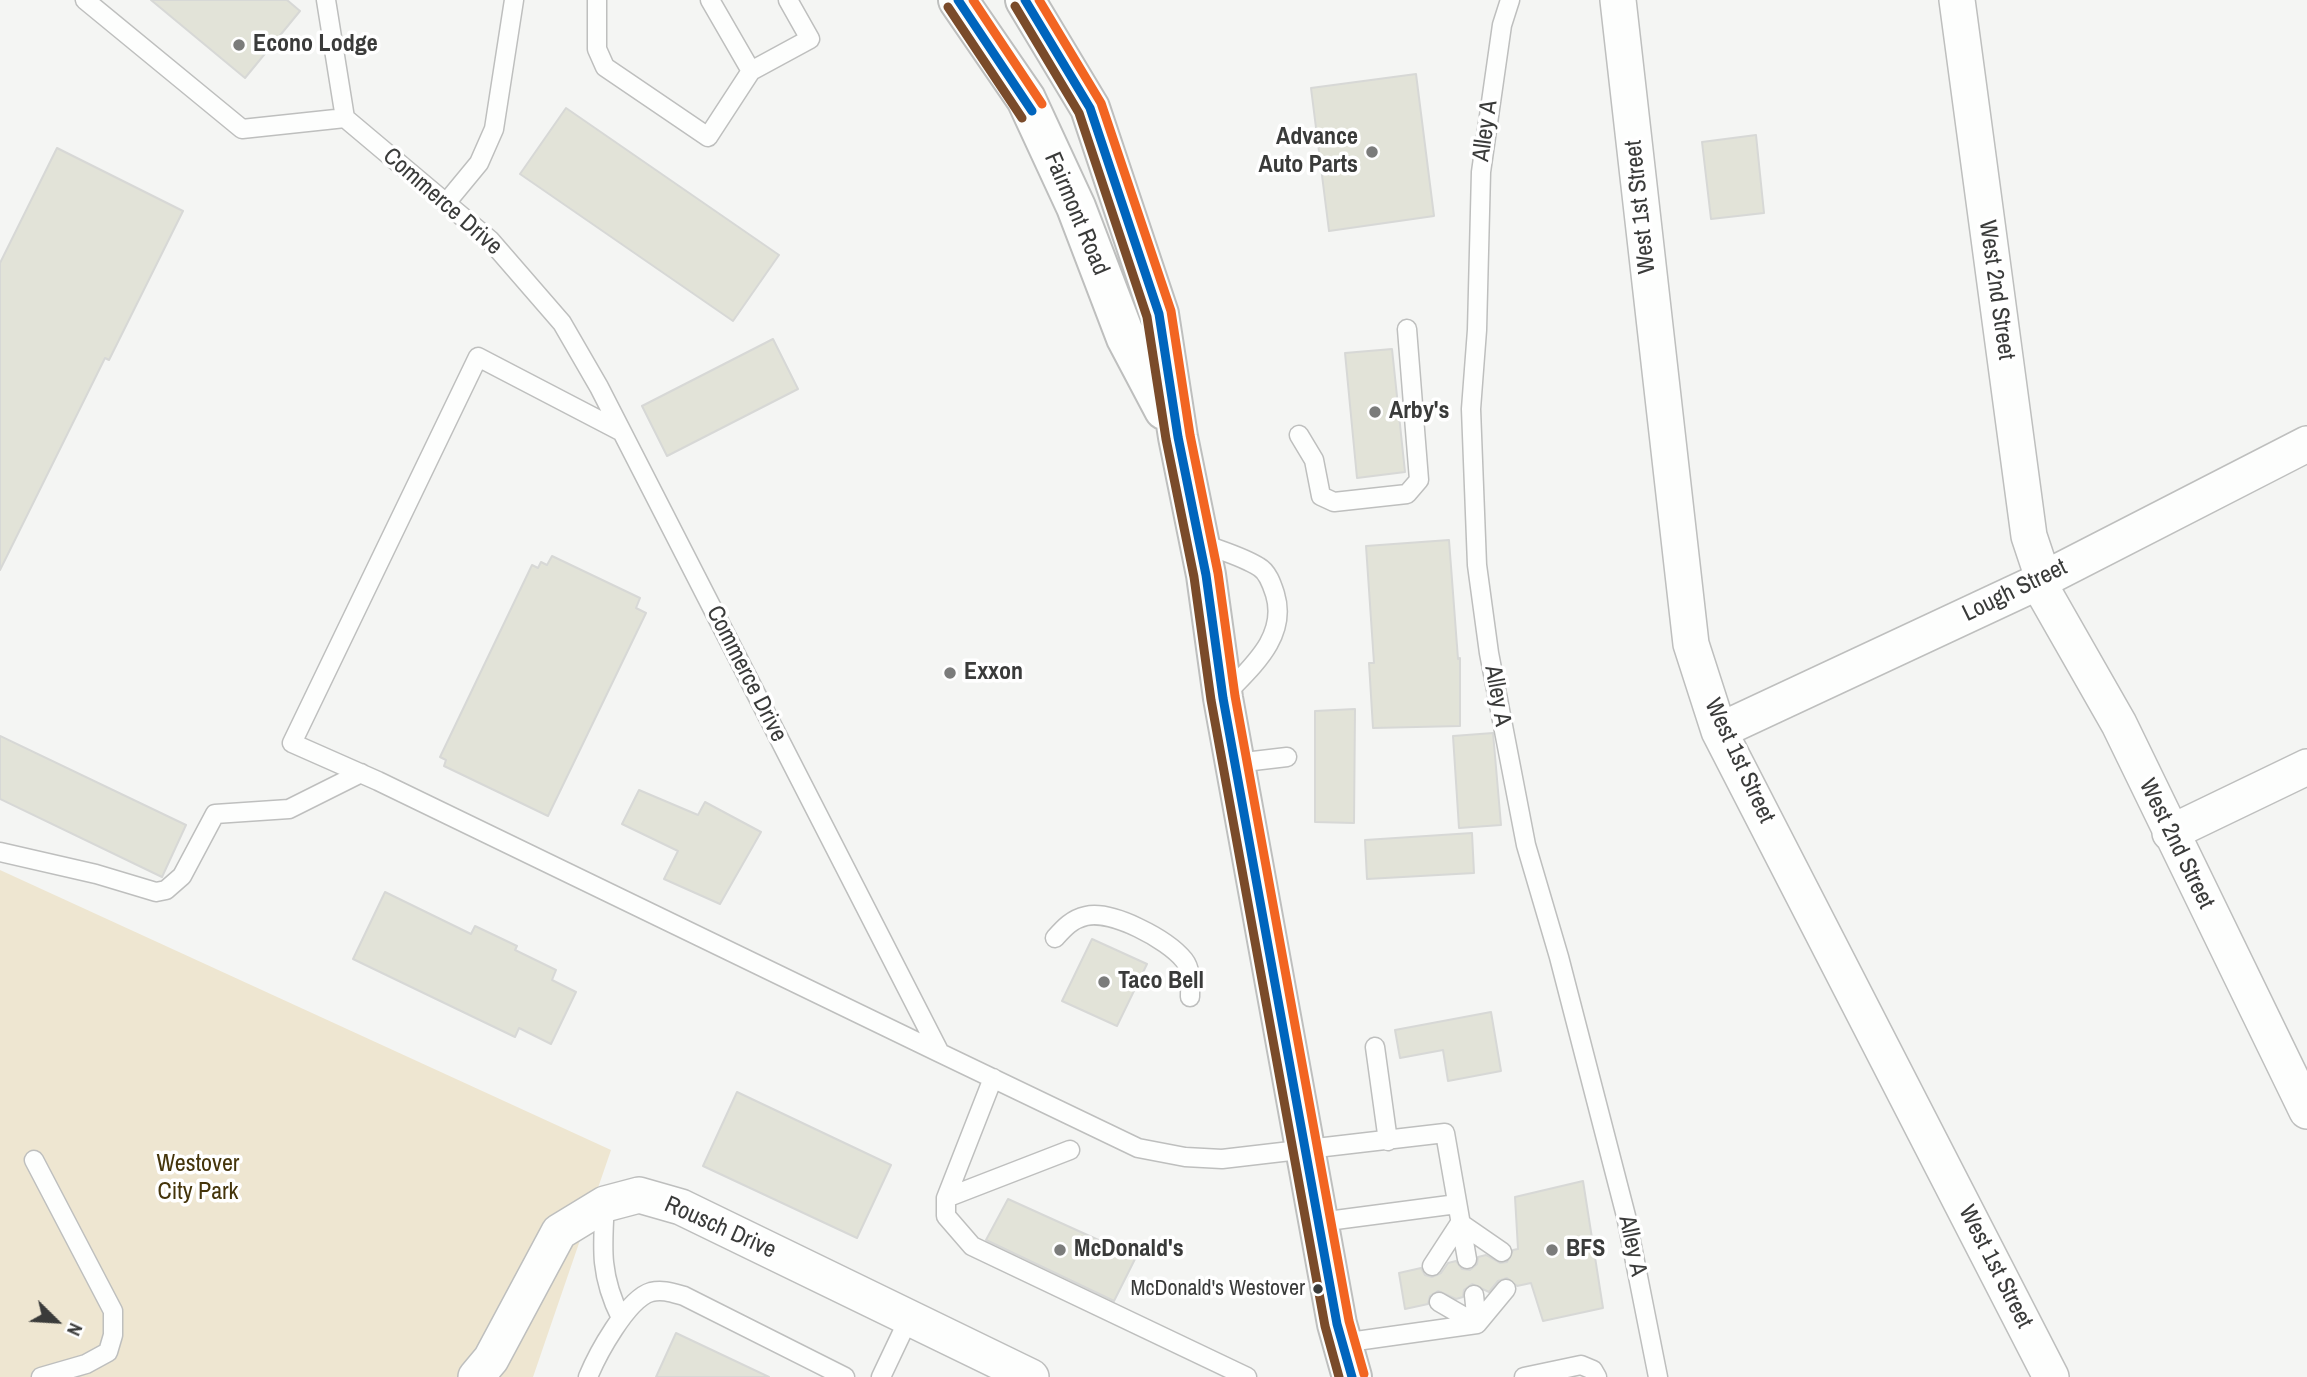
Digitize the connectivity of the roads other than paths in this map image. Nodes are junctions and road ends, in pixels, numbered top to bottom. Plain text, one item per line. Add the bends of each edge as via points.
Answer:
1 (85, 0) edge
2 (326, 0) edge
3 (514, 0) edge
4 (597, 0) edge
5 (710, 0) edge
6 (788, 0) edge
7 (957, 0) edge
8 (1025, 0) edge
9 (1510, 0) edge
10 (1618, 0) edge
11 (1957, 0) edge
12 (751, 71) junction
13 (345, 118) junction
14 (446, 203) junction
15 (1407, 329) dead end
16 (622, 432) junction
17 (1299, 435) dead end
18 (1178, 437) junction
19 (2307, 444) edge
20 (1199, 542) junction
21 (2040, 580) junction
22 (1223, 698) junction
23 (1719, 731) junction
24 (1287, 757) dead end
25 (1236, 763) junction
26 (2307, 767) edge
27 (361, 773) junction
28 (2170, 832) junction
29 (0, 852) edge
30 (1055, 938) dead end
31 (1190, 997) dead end
32 (1375, 1047) dead end
33 (940, 1053) junction
34 (993, 1079) junction
35 (2307, 1111) edge
36 (1388, 1140) junction
37 (1070, 1150) dead end
38 (1308, 1150) junction
39 (34, 1160) dead end
40 (946, 1198) junction
41 (605, 1204) junction
42 (1457, 1204) junction
43 (1320, 1222) junction
44 (1460, 1223) junction
45 (1502, 1252) dead end
46 (1467, 1259) dead end
47 (1432, 1266) dead end
48 (1506, 1289) dead end
49 (1474, 1295) dead end
50 (1439, 1302) dead end
51 (621, 1318) junction
52 (909, 1318) junction
53 (1477, 1324) junction
54 (1347, 1360) edge
55 (41, 1377) edge
56 (477, 1377) edge
57 (588, 1377) edge
58 (845, 1377) edge
59 (881, 1377) edge
60 (1031, 1377) edge
61 (1247, 1377) edge
62 (1524, 1377) edge
63 (1597, 1377) edge
64 (1658, 1377) edge
65 (2051, 1377) edge

1 - 13 lane via 242,130
2 - 13 lane
3 - 14 lane via 494,129 479,163
4 - 12 lane via 597,49 605,67 708,137
5 - 12 lane
6 - 12 lane via 810,39
7 - 18 main road, Fairmont Road via 1026,99 1076,206 1126,338
8 - 18 main road, Fairmont Road via 1090,108 1159,314
9 - 64 lane, Alley A via 1502,25 1480,172 1471,409 1477,565 1526,845 1626,1216
10 - 23 street, West 1st Street via 1691,644
11 - 21 street, West 2nd Street via 2029,536
13 - 14 lane, Commerce Drive
14 - 16 lane, Commerce Drive via 491,240 562,323
15 - 17 lane via 1419,480 1408,494 1334,502 1321,496 1314,460
16 - 27 lane via 478,357 292,743
16 - 33 lane, Commerce Drive
18 - 20 main road, Fairmont Road
19 - 21 street, Lough Street
20 - 22 main road, Fairmont Road
20 - 22 lane via 1261,568 1272,583 1279,607 1266,651
21 - 23 street, Lough Street
21 - 28 street, West 2nd Street via 2119,724
22 - 25 main road, Fairmont Road
23 - 65 street, West 1st Street
24 - 25 lane
25 - 38 main road, Fairmont Road
26 - 28 street
27 - 29 lane via 289,809 215,814 182,876 166,890 134,887
27 - 33 lane
28 - 35 street, West 2nd Street
30 - 31 lane via 1072,920 1087,916 1102,914 1131,925 1184,961
32 - 36 lane
33 - 34 lane
34 - 38 lane via 1138,1148 1222,1159
34 - 40 lane
36 - 38 lane
36 - 42 lane via 1445,1133
37 - 40 lane
38 - 43 main road, Fairmont Road
39 - 55 lane via 113,1311 108,1352 86,1364
40 - 61 lane via 946,1216 972,1246
41 - 51 lane via 607,1289
41 - 52 street, Rousch Drive via 639,1195 681,1207
41 - 56 street, Rousch Drive via 559,1232
42 - 43 lane
42 - 44 lane
43 - 54 main road, Fairmont Road
44 - 45 lane
44 - 46 lane
44 - 47 lane
48 - 53 lane
49 - 53 lane
50 - 53 lane
51 - 57 lane
51 - 58 lane via 648,1293 667,1291
52 - 59 lane
52 - 60 street, Rousch Drive
53 - 54 lane
62 - 63 lane via 1581,1365

